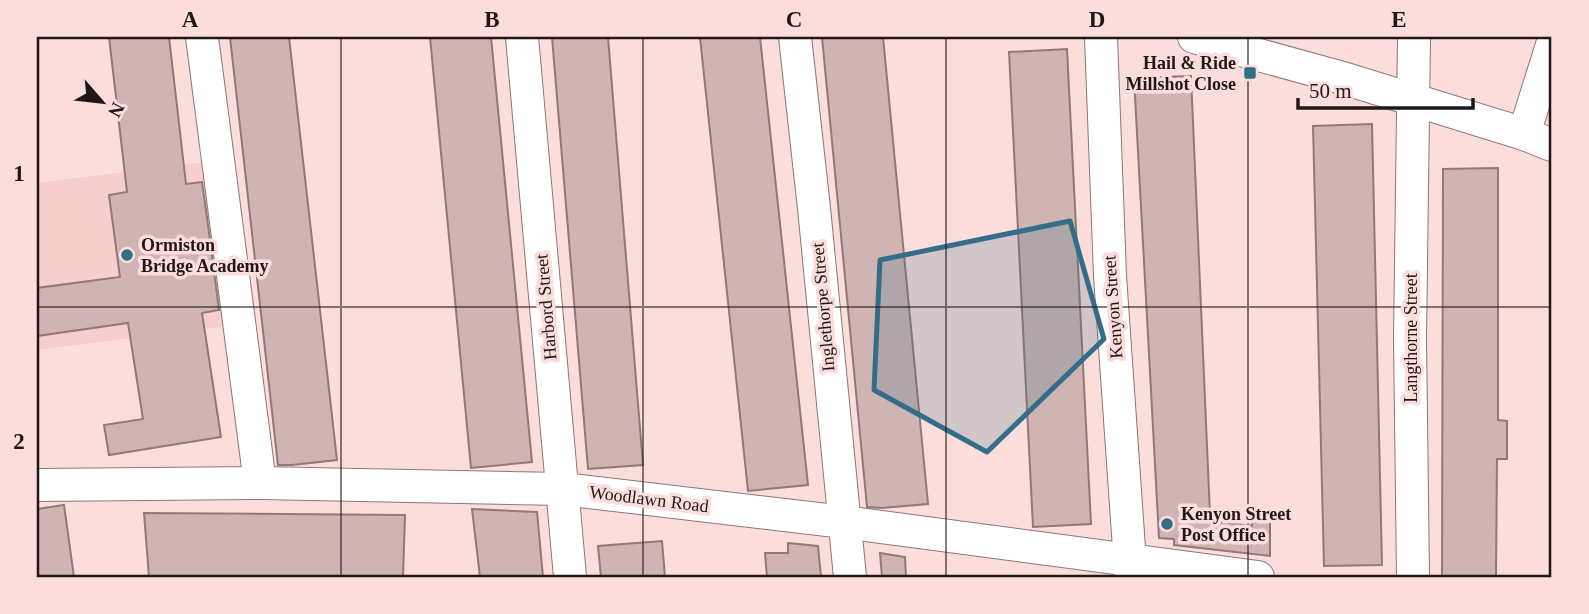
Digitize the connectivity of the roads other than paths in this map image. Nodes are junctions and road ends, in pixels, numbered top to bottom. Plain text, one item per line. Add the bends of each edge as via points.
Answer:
1 (202, 37) edge
2 (522, 37) edge
3 (795, 37) edge
4 (1101, 37) edge
5 (1194, 37) edge
6 (1413, 37) edge
7 (1552, 45) edge
8 (1412, 99) junction
9 (1538, 139) edge
10 (260, 483) junction
11 (37, 485) edge
12 (562, 489) junction
13 (844, 522) junction
14 (1130, 569) edge
15 (570, 577) edge
16 (850, 577) edge
17 (1258, 577) edge
18 (1413, 577) edge

1 - 10 street
2 - 12 street, Harbord Street
3 - 13 street, Inglethorpe Street
4 - 14 street, Kenyon Street via 1110,276
5 - 8 street
6 - 8 street, Langthorne Street
7 - 9 street
8 - 9 street
8 - 18 street, Langthorne Street
10 - 11 street, Woodlawn Road
10 - 12 street, Woodlawn Road
12 - 13 street, Woodlawn Road
12 - 15 street, Harbord Street
13 - 14 street, Woodlawn Road
13 - 16 street, Inglethorpe Street
14 - 17 street, Woodlawn Road

